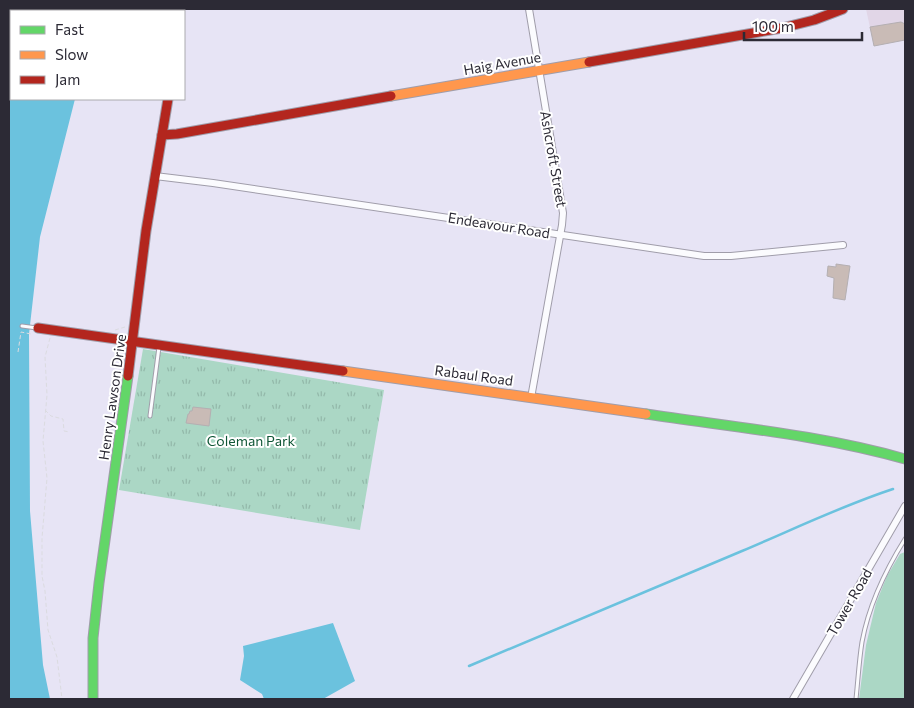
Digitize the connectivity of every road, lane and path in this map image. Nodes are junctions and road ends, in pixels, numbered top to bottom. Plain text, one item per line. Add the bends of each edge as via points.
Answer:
1 (529, 9) edge
2 (843, 9) edge
3 (539, 70) junction
4 (168, 100) edge
5 (162, 135) junction
6 (155, 176) junction
7 (561, 235) junction
8 (843, 245) dead end
9 (22, 326) dead end
10 (38, 328) joint
11 (52, 330) junction
12 (20, 334) dead end
13 (133, 341) junction
14 (159, 344) junction
15 (18, 351) dead end
16 (532, 398) junction
17 (45, 409) junction
18 (150, 416) dead end
19 (70, 432) dead end
20 (905, 459) edge
21 (905, 506) edge
22 (905, 539) edge
23 (905, 548) edge
24 (898, 550) junction
25 (62, 699) edge
26 (92, 699) edge
27 (793, 699) edge
28 (856, 699) edge

1 - 3 street, Ashcroft Street
2 - 3 main road, Haig Avenue via 791,26
3 - 5 main road, Haig Avenue
3 - 7 street, Ashcroft Street via 562,207
4 - 5 main road, Henry Lawson Drive
5 - 6 main road, Henry Lawson Drive
6 - 7 street, Endeavour Road
6 - 13 main road, Henry Lawson Drive
7 - 8 street, Endeavour Road via 714,257
7 - 16 street, Ashcroft Street
9 - 10 lane
10 - 11 main road, Rabaul Road
11 - 13 main road, Rabaul Road
11 - 17 path via 45,357
12 - 15 path
13 - 14 main road, Rabaul Road
13 - 26 main road, Henry Lawson Drive via 99,584 93,638
14 - 16 main road, Rabaul Road
14 - 18 lane
16 - 20 main road, Rabaul Road via 792,435 877,450
17 - 19 path via 49,415 63,419 64,431
17 - 25 path via 43,441 47,478 42,576 48,630 57,657
21 - 27 street, Tower Road
22 - 24 lane
23 - 24 lane
24 - 28 lane via 880,584 862,641

